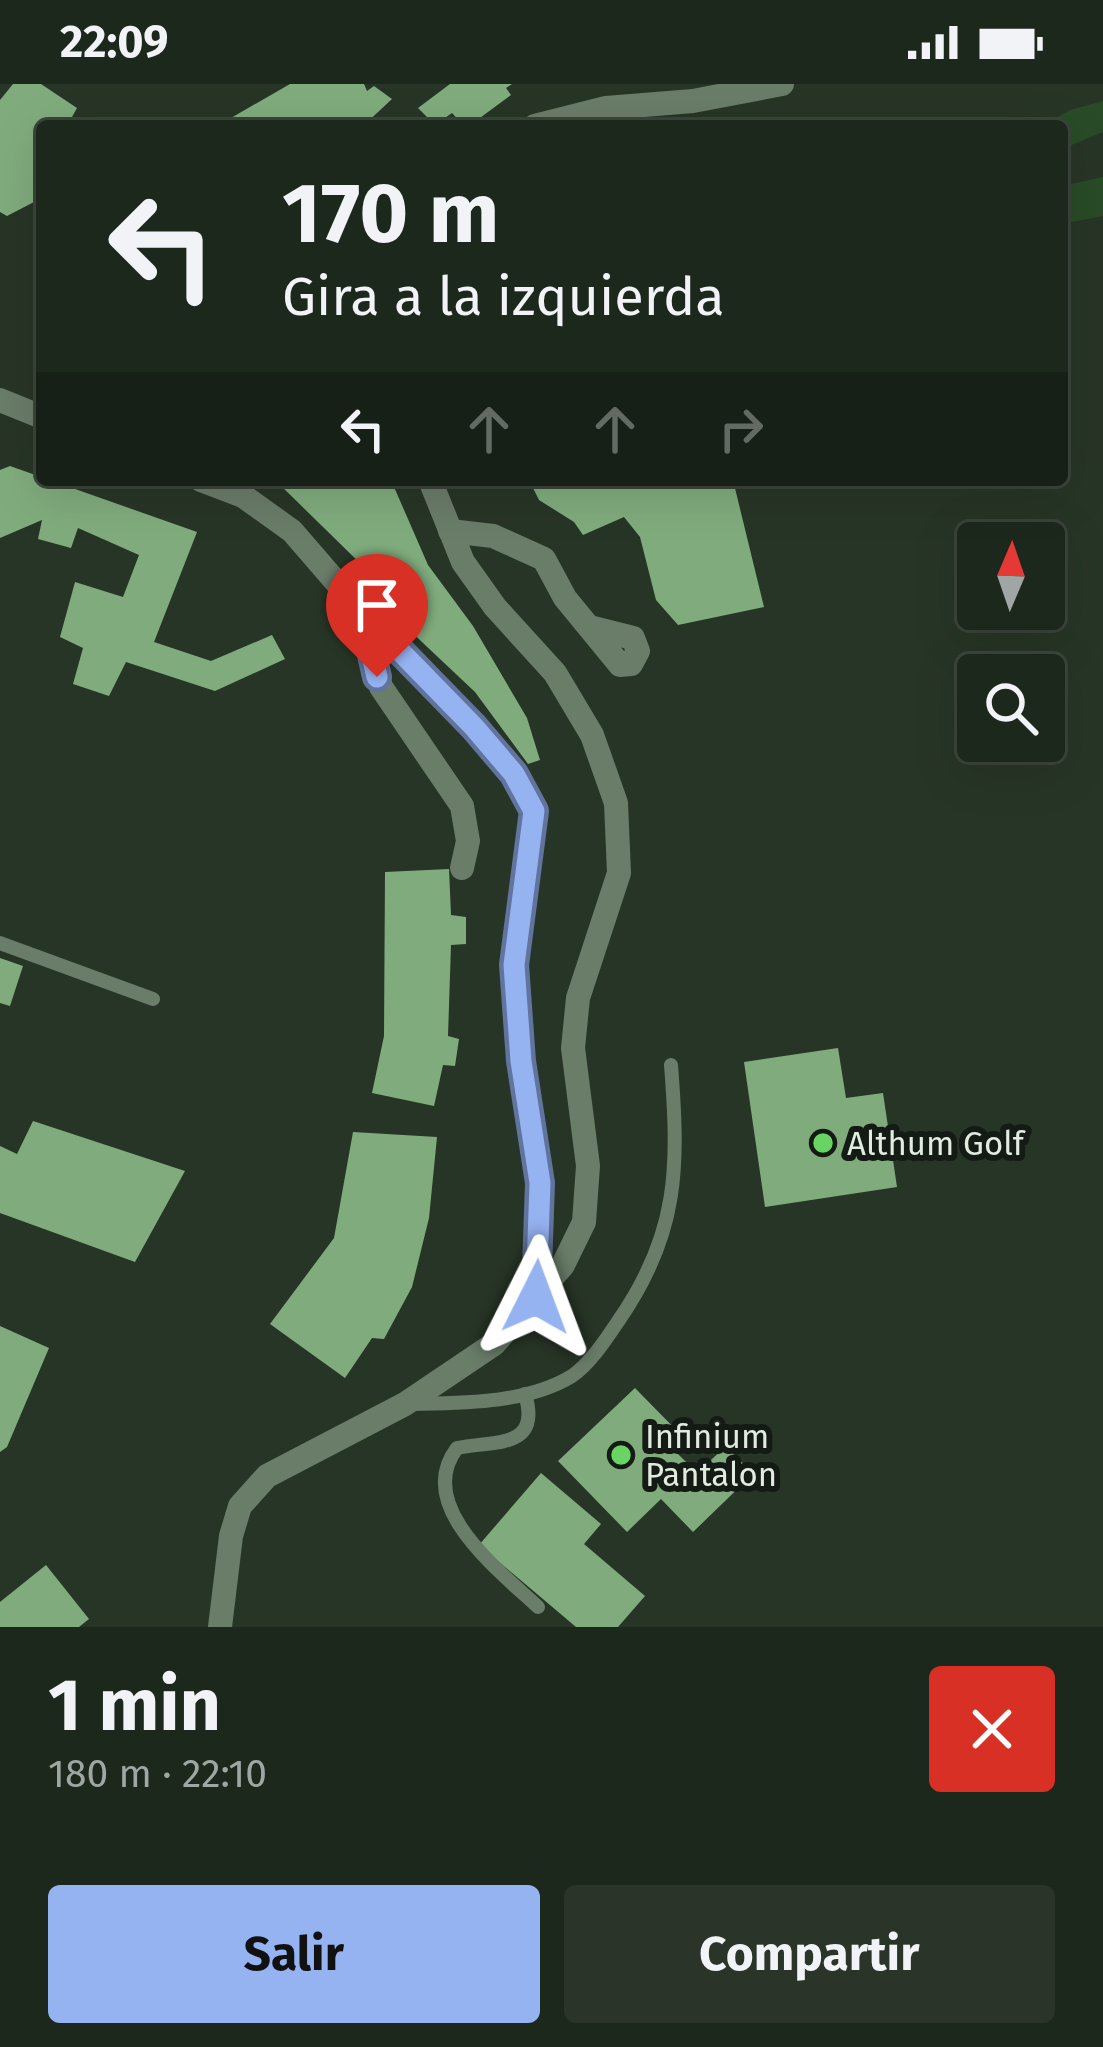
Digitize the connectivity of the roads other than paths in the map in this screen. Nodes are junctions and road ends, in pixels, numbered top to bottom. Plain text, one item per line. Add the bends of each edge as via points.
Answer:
1 (782, 84) edge
2 (559, 120) edge
3 (0, 400) edge
4 (36, 415) edge
5 (216, 486) edge
6 (432, 486) edge
7 (450, 531) junction
8 (362, 612) junction
9 (589, 627) dead end
10 (462, 868) dead end
11 (0, 944) edge
12 (153, 999) dead end
13 (671, 1065) dead end
14 (536, 1297) junction
15 (525, 1394) junction
16 (405, 1404) junction
17 (538, 1607) dead end
18 (220, 1627) edge

1 - 2 street
3 - 4 street
5 - 8 street via 292,531
6 - 7 street
7 - 9 street via 493,536 544,559
7 - 14 street via 495,607 555,673 592,735 616,803 619,873 578,998 573,1048 589,1166 584,1222
8 - 10 street via 381,687 462,806
8 - 14 street via 474,727 534,811 514,965 540,1183
11 - 12 lane
13 - 15 lane via 671,1210 648,1278 574,1374
14 - 16 street via 494,1344
15 - 16 lane
15 - 17 lane via 526,1430 513,1441 457,1448 443,1472 468,1542
16 - 18 street via 267,1476 240,1506

